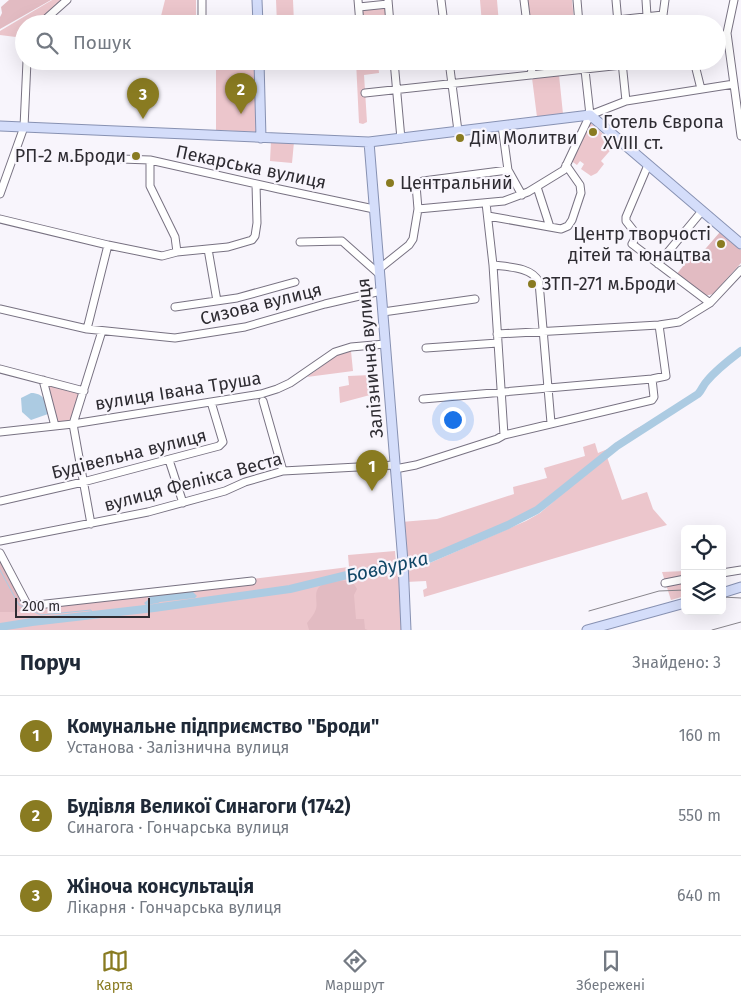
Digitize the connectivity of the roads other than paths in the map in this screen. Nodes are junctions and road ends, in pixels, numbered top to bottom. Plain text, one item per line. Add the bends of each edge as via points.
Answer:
1 (67, 0) edge
2 (202, 0) edge
3 (257, 0) edge
4 (442, 0) edge
5 (524, 0) edge
6 (577, 0) edge
7 (616, 0) edge
8 (646, 0) edge
9 (665, 0) edge
10 (734, 0) edge
11 (388, 2) edge
12 (359, 3) edge
13 (50, 15) edge
14 (202, 15) edge
15 (258, 15) edge
16 (389, 15) edge
17 (443, 15) edge
18 (526, 15) edge
19 (579, 15) edge
20 (617, 15) edge
21 (647, 15) edge
22 (663, 15) edge
23 (27, 70) edge
24 (260, 70) edge
25 (395, 70) edge
26 (451, 70) edge
27 (532, 70) edge
28 (558, 70) edge
29 (585, 70) edge
30 (623, 70) edge
31 (696, 70) edge
32 (532, 75) junction
33 (452, 84) junction
34 (734, 84) junction
35 (701, 89) junction
36 (396, 90) junction
37 (365, 93) dead end
38 (626, 101) junction
39 (590, 115) junction
40 (0, 126) edge
41 (502, 126) junction
42 (24, 127) junction
43 (458, 132) junction
44 (741, 136) edge
45 (261, 138) junction
46 (401, 138) junction
47 (369, 142) junction
48 (121, 159) dead end
49 (150, 160) junction
50 (566, 165) junction
51 (648, 165) junction
52 (508, 170) junction
53 (256, 184) junction
54 (537, 187) junction
55 (0, 194) edge
56 (522, 195) junction
57 (486, 203) junction
58 (374, 208) junction
59 (418, 209) junction
60 (702, 211) junction
61 (488, 216) junction
62 (0, 219) edge
63 (550, 227) junction
64 (300, 242) dead end
65 (741, 244) edge
66 (108, 245) junction
67 (208, 249) junction
68 (177, 252) junction
69 (658, 264) junction
70 (493, 265) junction
71 (741, 270) edge
72 (379, 272) junction
73 (295, 282) dead end
74 (381, 290) junction
75 (475, 298) dead end
76 (218, 301) junction
77 (710, 303) junction
78 (175, 307) dead end
79 (0, 309) edge
80 (382, 312) junction
81 (659, 325) junction
82 (87, 329) junction
83 (102, 331) junction
84 (542, 332) junction
85 (497, 334) junction
86 (498, 343) junction
87 (385, 344) junction
88 (426, 348) dead end
89 (0, 369) edge
90 (652, 379) junction
91 (43, 380) junction
92 (547, 388) junction
93 (84, 391) junction
94 (502, 391) junction
95 (423, 399) dead end
96 (263, 401) dead end
97 (211, 402) junction
98 (551, 423) junction
99 (73, 424) junction
100 (55, 426) junction
101 (0, 432) edge
102 (504, 435) junction
103 (169, 460) junction
104 (395, 467) junction
105 (282, 471) junction
106 (83, 482) junction
107 (0, 501) edge
108 (183, 503) junction
109 (91, 524) junction
110 (0, 541) edge
111 (0, 553) edge
112 (741, 570) edge
113 (726, 572) edge
114 (681, 580) edge
115 (252, 581) dead end
116 (665, 583) dead end
117 (741, 588) edge
118 (726, 592) edge
119 (681, 604) edge
120 (406, 630) edge
121 (587, 630) edge

1 - 13 street
2 - 14 street
3 - 15 main road
4 - 17 street
5 - 18 street
6 - 19 street
7 - 20 street
8 - 21 street
9 - 22 street
10 - 34 street via 727,33
11 - 12 street
11 - 16 street
23 - 42 street
24 - 45 main road
25 - 36 street
26 - 33 street
27 - 32 street
28 - 32 street
29 - 39 street
30 - 38 street
31 - 35 street
32 - 33 street
33 - 36 street
33 - 43 street
34 - 35 street
34 - 44 street
35 - 38 street
36 - 37 street
36 - 46 street
38 - 39 street
39 - 41 main road
39 - 50 street
39 - 51 main road
40 - 42 main road
41 - 43 main road
41 - 52 street
42 - 45 main road
42 - 55 street
43 - 46 main road
45 - 47 main road
46 - 47 main road
47 - 58 main road, Залізнична вулиця
48 - 49 street, Пекарська вулиця
49 - 53 street, Пекарська вулиця
49 - 68 street via 150,186 175,237
50 - 54 street via 564,170
50 - 63 street via 580,185 582,194 568,226 561,229
51 - 60 main road
51 - 69 street via 626,221 637,235 632,244
52 - 56 street
52 - 59 street via 423,181 416,185
53 - 58 street, Пекарська вулиця
53 - 67 street via 255,236 246,242
54 - 56 street
54 - 63 street
56 - 57 street
57 - 59 street
57 - 61 street
58 - 72 main road, Залізнична вулиця
59 - 72 street via 413,239
60 - 65 main road
60 - 69 street
61 - 63 street
61 - 70 street
62 - 66 street
64 - 72 street via 342,241
66 - 68 street via 162,256
66 - 82 street
67 - 68 street
67 - 76 street
69 - 77 street
70 - 84 street via 519,269 537,277
70 - 85 street
71 - 77 street
72 - 74 main road, Залізнична вулиця
73 - 76 street
74 - 80 main road, Залізнична вулиця
74 - 83 street, Сизова вулиця via 245,327 190,336 175,338
75 - 80 street
76 - 78 street
77 - 81 street via 679,322
79 - 82 street, Сизова вулиця
80 - 87 main road, Залізнична вулиця
81 - 84 street
81 - 90 street via 666,376
82 - 83 street, Сизова вулиця
83 - 93 street
84 - 85 street
84 - 92 street
85 - 86 street
86 - 88 street
86 - 94 street
87 - 97 street, вулиця Івана Труша via 335,352 277,389
87 - 104 main road, Залізнична вулиця
89 - 91 street, вулиця Івана Труша
90 - 92 street
90 - 98 street, вулиця Фелікса Веста via 652,400
91 - 93 street, вулиця Івана Труша
91 - 100 street
92 - 94 street
92 - 98 street
93 - 99 street
94 - 95 street
94 - 102 street
96 - 105 street
97 - 99 street, вулиця Івана Труша
97 - 103 street, Будівельна вулиця via 223,442 215,448
98 - 102 street, вулиця Фелікса Веста
99 - 100 street, вулиця Івана Труша
99 - 106 street
100 - 101 street, вулиця Івана Труша
102 - 104 street, вулиця Фелікса Веста via 416,465
103 - 106 street, Будівельна вулиця
103 - 108 street
104 - 105 street, вулиця Фелікса Веста
104 - 120 main road, Залізнична вулиця
105 - 108 street, вулиця Фелікса Веста
106 - 107 street, Будівельна вулиця
106 - 109 street
108 - 109 street, вулиця Фелікса Веста
109 - 110 street, вулиця Фелікса Веста
111 - 115 street via 28,606
112 - 113 street
114 - 116 street
117 - 118 main road
119 - 121 main road

